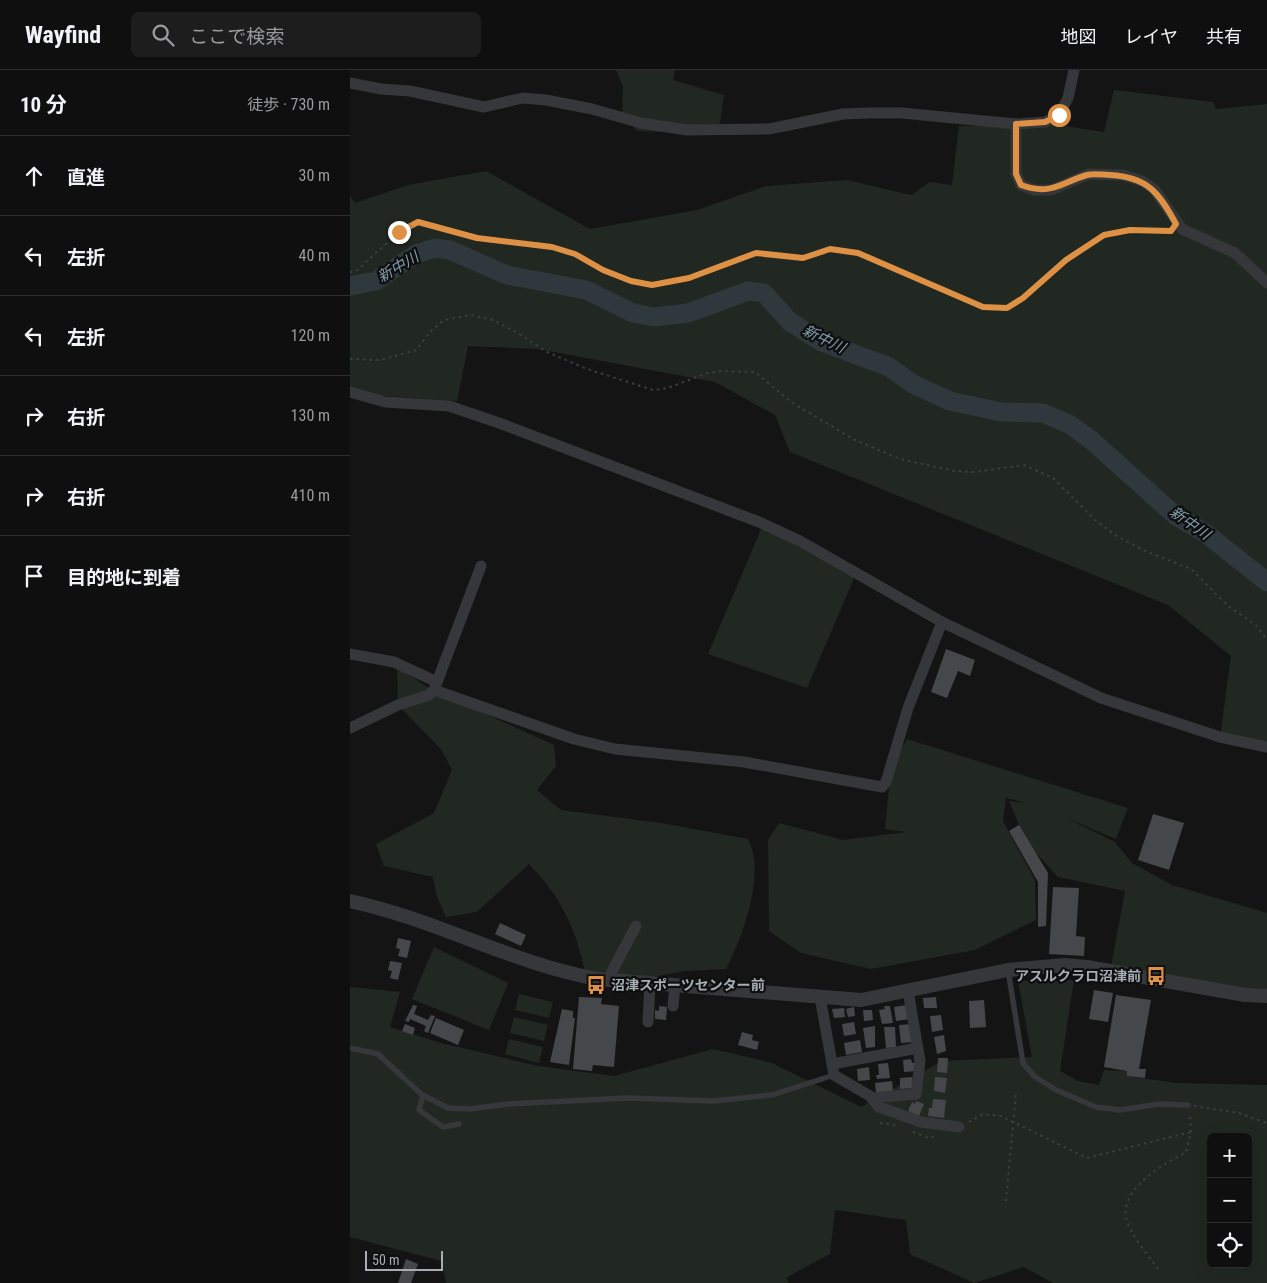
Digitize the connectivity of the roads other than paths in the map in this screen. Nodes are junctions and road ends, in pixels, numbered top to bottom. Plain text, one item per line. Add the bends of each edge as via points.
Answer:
1 (1074, 70) edge
2 (350, 83) edge
3 (1016, 124) junction
4 (1267, 283) edge
5 (350, 392) edge
6 (480, 566) dead end
7 (942, 622) junction
8 (350, 654) edge
9 (436, 686) junction
10 (350, 728) edge
11 (1267, 747) edge
12 (350, 901) edge
13 (636, 926) dead end
14 (1008, 970) junction
15 (608, 979) junction
16 (650, 983) junction
17 (676, 985) junction
18 (908, 991) junction
19 (1267, 996) edge
20 (820, 997) junction
21 (674, 1006) dead end
22 (648, 1022) dead end
23 (350, 1048) edge
24 (918, 1048) junction
25 (832, 1064) junction
26 (834, 1076) junction
27 (423, 1095) junction
28 (872, 1098) junction
29 (1188, 1105) road end
30 (459, 1124) dead end
31 (959, 1127) road end

1 - 3 street via 1068,98 1059,115 1045,122
2 - 3 street via 410,91 484,107 523,98 546,100 641,123 687,130 769,129 843,114 869,113
3 - 4 street via 1016,174 1021,185 1034,190 1052,190 1089,174 1142,181 1154,190 1182,229 1235,253
5 - 7 street via 385,402 449,406 759,522 800,540
6 - 9 street
7 - 9 street via 908,708 882,787 744,762 615,749 574,739
7 - 11 street via 1101,698 1220,736
8 - 9 street via 394,662
9 - 10 street via 429,695 398,705
12 - 15 street via 420,920 568,974
13 - 15 street
14 - 18 street
14 - 19 street via 1087,967 1245,995
14 - 29 lane via 1023,1064 1035,1077 1096,1107 1120,1110 1159,1104
15 - 16 street
16 - 17 street
16 - 22 street
17 - 20 street
17 - 21 street
18 - 20 street via 861,1000
18 - 24 street
20 - 25 street
23 - 27 lane via 378,1054
24 - 25 street
24 - 28 street via 920,1061 916,1094
25 - 26 street
26 - 27 lane via 772,1095 714,1101 628,1098 470,1109 448,1108
26 - 28 street
27 - 30 lane via 419,1110 443,1127
28 - 31 street via 879,1107 921,1122

